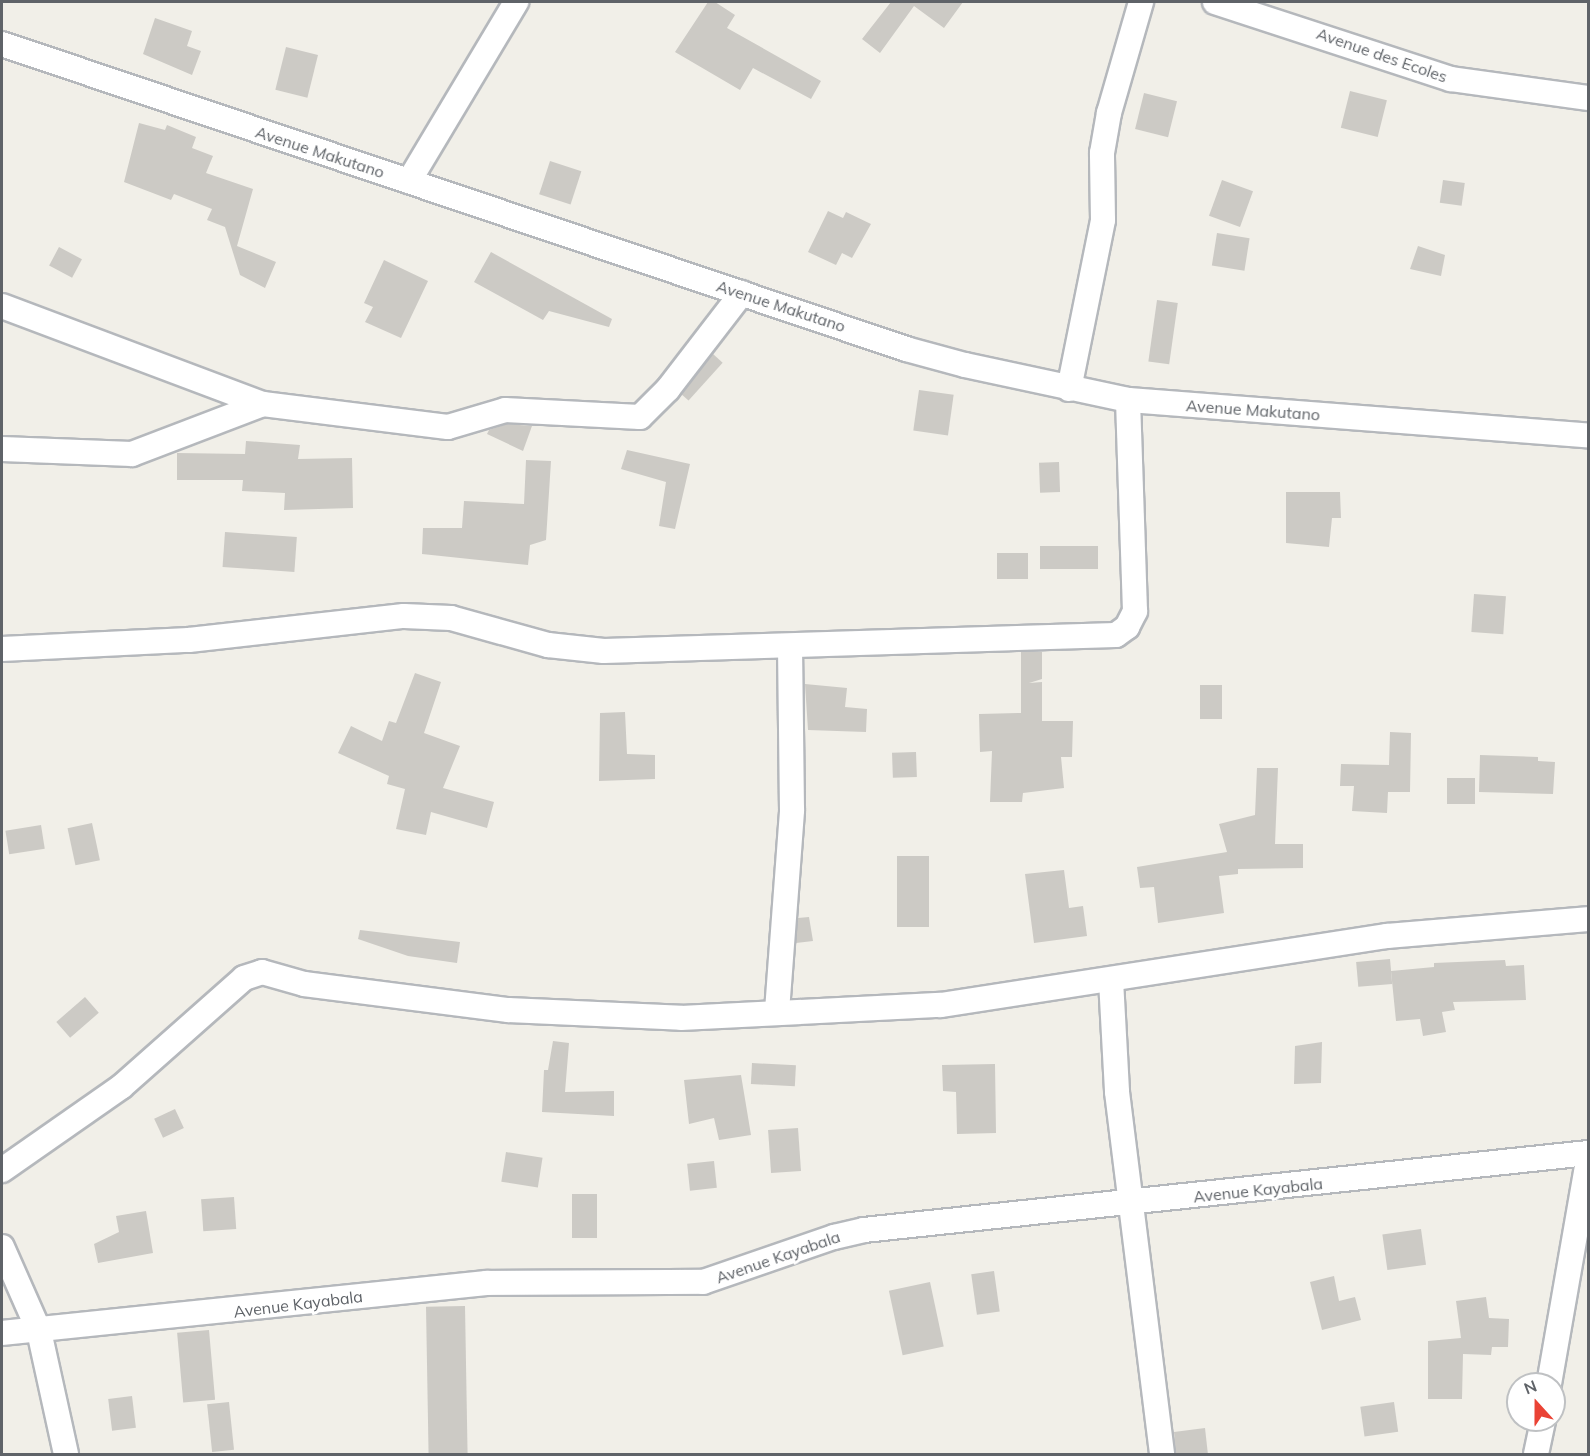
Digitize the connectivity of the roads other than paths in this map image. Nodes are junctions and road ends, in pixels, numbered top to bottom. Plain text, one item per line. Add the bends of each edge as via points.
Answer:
1 (516, 2) edge
2 (1141, 2) edge
3 (1215, 2) edge
4 (2, 44) edge
5 (1588, 98) edge
6 (409, 181) junction
7 (742, 293) junction
8 (2, 306) edge
9 (1069, 389) junction
10 (1128, 400) junction
11 (263, 404) junction
12 (1588, 435) edge
13 (2, 449) edge
14 (790, 647) junction
15 (2, 649) edge
16 (1588, 919) edge
17 (1111, 980) junction
18 (777, 1011) junction
19 (1588, 1153) edge
20 (1588, 1161) edge
21 (2, 1170) edge
22 (1130, 1205) junction
23 (2, 1247) edge
24 (39, 1331) junction
25 (2, 1333) edge
26 (1551, 1372) edge
27 (1541, 1432) edge
28 (66, 1455) edge
29 (1162, 1455) edge
30 (1536, 1455) edge

1 - 6 street
2 - 9 street via 1109,113 1102,153 1103,220
3 - 5 street, Avenue des Ecoles via 1451,80
4 - 6 street, Avenue Makutano
6 - 7 street, Avenue Makutano
7 - 9 street, Avenue Makutano via 906,349
7 - 11 street via 668,389 640,417 505,410 448,426
8 - 11 street
9 - 10 street, Avenue Makutano
10 - 12 street, Avenue Makutano
10 - 14 street via 1135,611 1127,627 1116,635
11 - 13 street via 132,454
14 - 15 street via 604,651 548,645 451,618 404,616 189,640
14 - 18 street via 792,810
16 - 17 street via 1388,936
17 - 18 street via 941,1005
17 - 22 street via 1117,1092
18 - 21 street via 681,1018 573,1015 429,1001 304,984 273,973 252,974 121,1087
19 - 22 street, Avenue Kayabala
20 - 26 street
22 - 24 street, Avenue Kayabala via 864,1230 834,1236 703,1282 486,1283
22 - 29 street
23 - 24 street
24 - 25 street, Avenue Kayabala
24 - 28 street
27 - 30 street

